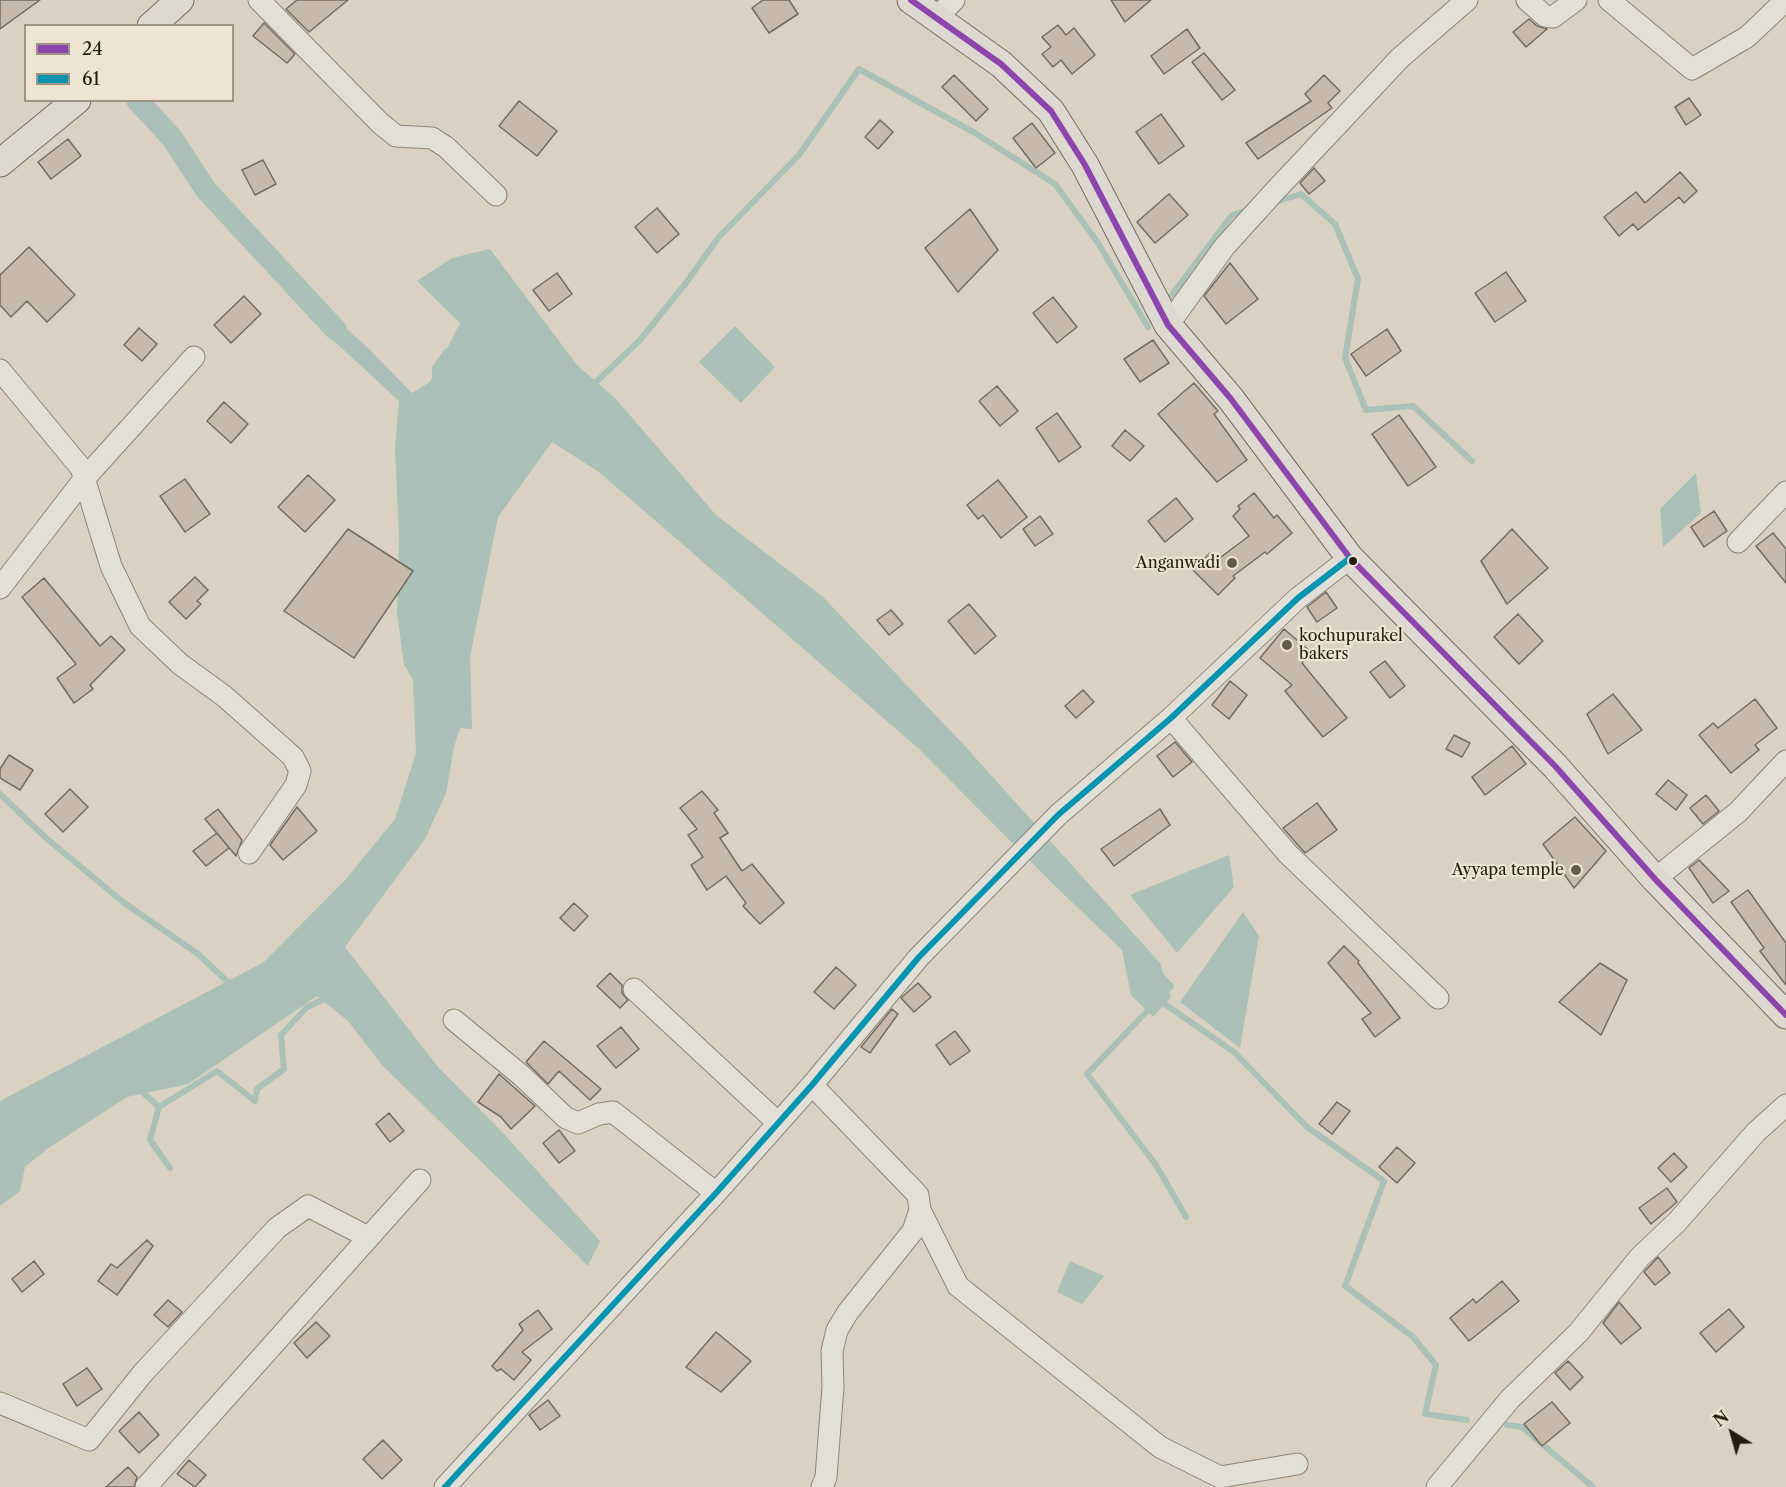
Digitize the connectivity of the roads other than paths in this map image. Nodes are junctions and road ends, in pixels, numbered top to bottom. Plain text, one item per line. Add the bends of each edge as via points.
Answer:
1 (180, 0) edge
2 (259, 0) edge
3 (911, 0) edge
4 (1467, 0) edge
5 (1527, 0) edge
6 (1576, 0) edge
7 (1609, 0) edge
8 (945, 9) edge
9 (1783, 10) edge
10 (153, 24) edge
11 (75, 102) edge
12 (0, 163) edge
13 (496, 195) dead end
14 (1168, 325) junction
15 (194, 357) dead end
16 (0, 370) edge
17 (85, 478) junction
18 (1786, 492) edge
19 (1738, 542) dead end
20 (1350, 558) junction
21 (0, 588) edge
22 (1171, 718) junction
23 (1786, 761) edge
24 (249, 853) dead end
25 (1655, 879) junction
26 (633, 989) dead end
27 (1438, 998) dead end
28 (1786, 1015) edge
29 (454, 1020) dead end
30 (813, 1085) junction
31 (1786, 1106) edge
32 (778, 1124) junction
33 (420, 1180) dead end
34 (716, 1193) junction
35 (920, 1210) junction
36 (368, 1238) junction
37 (0, 1403) edge
38 (1297, 1464) dead end
39 (146, 1487) edge
40 (445, 1487) edge
41 (822, 1487) edge
42 (1437, 1487) edge

1 - 10 main road
2 - 13 street via 380,123 396,136 432,138
3 - 8 main road
4 - 14 street via 1400,58 1275,190 1224,246
5 - 6 street via 1545,16 1553,17
7 - 9 street via 1692,69 1747,37
8 - 14 main road via 1051,111 1085,165
11 - 12 main road
14 - 20 main road via 1231,399
15 - 17 street
16 - 17 street via 73,456
17 - 21 street
17 - 24 street via 111,566 140,626 293,757 300,771 296,785
18 - 19 street
20 - 22 street via 1298,598
20 - 25 main road via 1555,766
22 - 27 street via 1288,854
22 - 30 street via 1058,815 918,957
23 - 25 street via 1738,812
25 - 28 main road
26 - 32 street
29 - 34 street via 566,1118 578,1123 613,1112
30 - 32 street
30 - 35 street via 918,1195
31 - 42 street via 1756,1132 1677,1222 1640,1257 1578,1333 1510,1400
32 - 34 street
33 - 36 street
34 - 40 street
35 - 38 street via 958,1286 1160,1447 1220,1477
35 - 41 street via 913,1231 837,1330 832,1351 826,1477
36 - 37 street via 308,1206 277,1228 143,1373 89,1440
36 - 39 street

